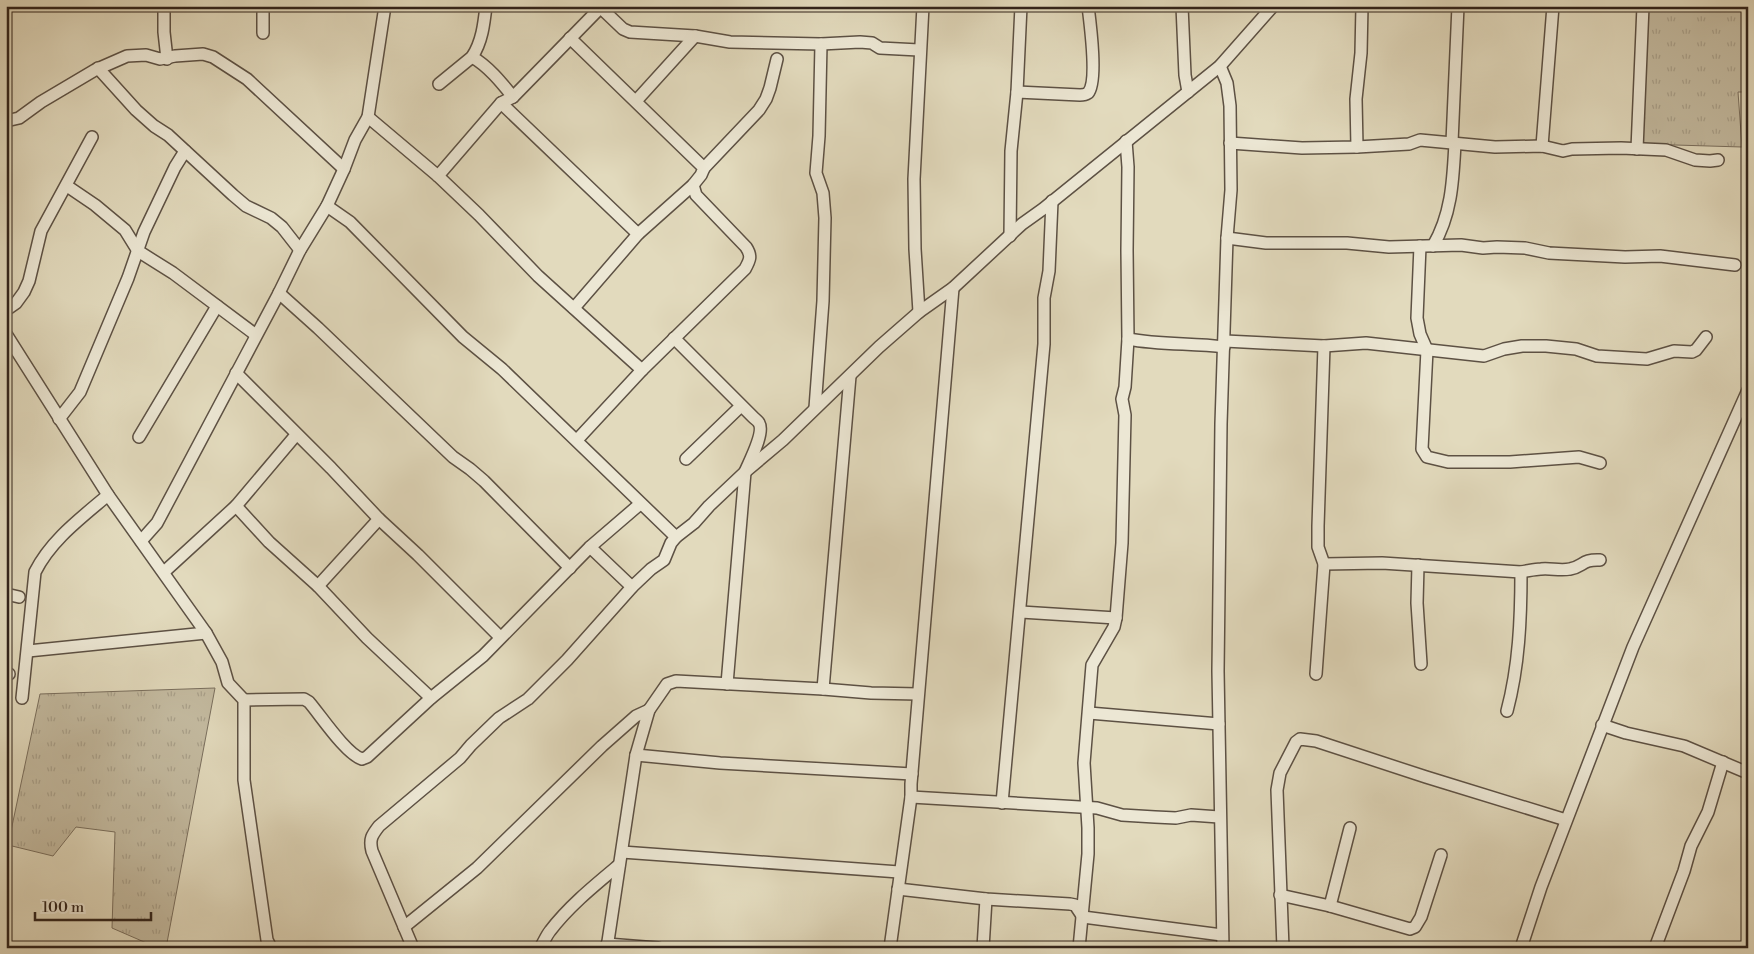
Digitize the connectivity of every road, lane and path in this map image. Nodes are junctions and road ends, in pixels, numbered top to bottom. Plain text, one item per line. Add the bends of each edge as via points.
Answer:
1 (164, 6) edge
2 (263, 6) edge
3 (385, 6) edge
4 (486, 6) edge
5 (922, 6) edge
6 (1021, 6) edge
7 (1088, 6) edge
8 (1182, 6) edge
9 (1273, 6) edge
10 (1362, 6) edge
11 (1458, 6) edge
12 (1553, 6) edge
13 (1643, 6) edge
14 (602, 7) edge
15 (263, 33) dead end
16 (677, 35) junction
17 (695, 36) junction
18 (570, 38) junction
19 (760, 43) junction
20 (796, 44) junction
21 (821, 44) junction
22 (683, 48) junction
23 (919, 50) junction
24 (472, 57) junction
25 (167, 59) junction
26 (777, 59) junction
27 (1220, 66) junction
28 (98, 68) junction
29 (1185, 75) junction
30 (1201, 82) junction
31 (439, 84) dead end
32 (1017, 92) junction
33 (1188, 92) junction
34 (513, 97) junction
35 (636, 101) junction
36 (501, 103) junction
37 (368, 117) junction
38 (7, 119) edge
39 (92, 137) dead end
40 (1126, 142) junction
41 (1454, 142) junction
42 (1230, 143) junction
43 (1470, 144) junction
44 (1542, 146) junction
45 (1357, 147) junction
46 (1637, 148) junction
47 (185, 151) junction
48 (1718, 160) dead end
49 (1454, 164) junction
50 (704, 168) junction
51 (344, 169) junction
52 (438, 176) junction
53 (67, 186) junction
54 (692, 191) junction
55 (327, 206) junction
56 (1047, 212) junction
57 (1010, 219) junction
58 (1022, 224) junction
59 (638, 234) junction
60 (1010, 236) junction
61 (1227, 238) junction
62 (1420, 246) junction
63 (1433, 246) junction
64 (300, 250) junction
65 (138, 251) junction
66 (1735, 265) dead end
67 (953, 288) junction
68 (279, 294) junction
69 (217, 306) junction
70 (574, 308) junction
71 (6, 310) edge
72 (919, 312) junction
73 (6, 334) edge
74 (1420, 334) junction
75 (256, 335) junction
76 (1706, 336) dead end
77 (674, 338) junction
78 (1128, 339) junction
79 (1225, 344) junction
80 (1324, 346) junction
81 (1410, 348) junction
82 (1427, 350) junction
83 (642, 370) junction
84 (236, 373) junction
85 (843, 388) junction
86 (1748, 390) edge
87 (741, 406) junction
88 (815, 408) junction
89 (59, 419) junction
90 (296, 435) junction
91 (139, 437) dead end
92 (577, 440) junction
93 (686, 459) dead end
94 (1600, 463) dead end
95 (745, 472) junction
96 (722, 494) junction
97 (108, 495) junction
98 (742, 501) junction
99 (640, 504) junction
100 (236, 506) junction
101 (379, 519) junction
102 (676, 537) junction
103 (141, 541) junction
104 (590, 547) junction
105 (1600, 560) dead end
106 (1324, 564) junction
107 (1418, 565) junction
108 (570, 568) junction
109 (164, 572) junction
110 (1521, 572) junction
111 (318, 586) junction
112 (632, 587) junction
113 (6, 594) edge
114 (19, 597) dead end
115 (1021, 612) junction
116 (1116, 618) junction
117 (206, 633) junction
118 (500, 637) junction
119 (28, 650) junction
120 (1421, 664) dead end
121 (1316, 674) dead end
122 (727, 684) junction
123 (823, 688) junction
124 (918, 694) junction
125 (22, 698) dead end
126 (432, 698) junction
127 (244, 700) junction
128 (650, 710) junction
129 (1507, 711) dead end
130 (1089, 713) junction
131 (1219, 724) junction
132 (1602, 725) junction
133 (636, 755) junction
134 (1723, 762) junction
135 (912, 774) junction
136 (1748, 774) edge
137 (911, 797) junction
138 (1002, 803) junction
139 (1086, 808) junction
140 (1219, 817) junction
141 (1566, 820) junction
142 (1350, 828) dead end
143 (622, 852) junction
144 (1441, 855) dead end
145 (619, 865) junction
146 (899, 872) junction
147 (898, 889) junction
148 (1280, 895) junction
149 (986, 899) junction
150 (1330, 906) junction
151 (1083, 917) junction
152 (404, 927) junction
153 (1222, 935) junction
154 (607, 946) edge
155 (271, 948) edge
156 (413, 948) edge
157 (540, 948) edge
158 (658, 948) edge
159 (890, 948) edge
160 (983, 948) edge
161 (1079, 948) edge
162 (1223, 948) edge
163 (1283, 948) edge
164 (1521, 948) edge
165 (1655, 948) edge

1 - 25 street
2 - 15 street
3 - 37 street
4 - 24 street via 482,35
5 - 23 street
6 - 32 street
7 - 32 street via 1093,71 1088,92 1080,95
8 - 29 street
9 - 27 street
10 - 45 street via 1356,99
11 - 41 street
12 - 44 street
13 - 46 street
14 - 16 street via 630,32
14 - 18 street
16 - 17 street
16 - 22 street
17 - 19 street
17 - 22 street
18 - 34 street
18 - 35 street
19 - 20 street
19 - 26 street
20 - 21 street
20 - 26 street
21 - 23 street via 860,42 880,48
21 - 88 street via 816,173 823,193 825,218
22 - 35 street
23 - 72 street via 914,179
24 - 31 street
24 - 34 street via 480,61
25 - 28 street via 127,56
25 - 51 street via 203,54 220,61 260,90
26 - 50 street via 766,99 759,110
27 - 30 street
27 - 42 street via 1227,82
28 - 38 street via 19,118
28 - 47 street via 136,110
29 - 30 street
29 - 33 street
30 - 33 street
32 - 57 street via 1011,151
33 - 40 street
34 - 36 street
35 - 50 street
36 - 52 street
36 - 59 street
37 - 51 street
37 - 52 street
39 - 53 street
40 - 56 street via 1052,201
40 - 78 street
41 - 43 street
41 - 45 street via 1420,140 1409,144
41 - 49 street
42 - 45 street via 1302,148
42 - 61 street
43 - 44 street
43 - 49 street
44 - 46 street via 1563,151
46 - 48 street via 1669,150 1702,161
47 - 64 street via 246,206 282,227
47 - 65 street via 156,205
49 - 63 street via 1447,215
50 - 54 street
51 - 55 street
52 - 70 street
53 - 65 street via 125,230
53 - 71 street via 41,231 24,292
54 - 59 street
54 - 77 street via 746,248 750,260
55 - 64 street
55 - 92 street via 350,222 463,337
56 - 58 street
56 - 115 street via 1044,344
57 - 58 street
57 - 60 street
58 - 60 street
59 - 70 street
60 - 67 street
61 - 62 street via 1266,243
61 - 79 street
62 - 63 street
62 - 74 street via 1417,318
63 - 66 street via 1525,248 1549,253 1625,257 1660,256
64 - 68 street
65 - 69 street
65 - 89 street via 80,392
67 - 72 street
67 - 124 street
68 - 75 street
68 - 108 street via 433,439 484,481
69 - 75 street
69 - 91 street
70 - 83 street
72 - 85 street via 879,347 850,376
73 - 89 street
74 - 81 street
74 - 82 street
75 - 84 street
76 - 82 street via 1692,352 1674,351 1650,359 1597,356 1576,349 1546,346 1522,346 1484,356
77 - 83 street
77 - 87 street
78 - 79 street via 1147,343
78 - 116 street via 1122,399 1125,444
79 - 80 street
79 - 131 street via 1221,424
80 - 81 street via 1366,343
80 - 106 street via 1318,526 1318,547
81 - 82 street
82 - 94 street via 1422,449 1427,457 1448,462 1580,457
83 - 92 street
84 - 90 street
84 - 103 street via 157,523
85 - 88 street
85 - 123 street
86 - 132 street via 1633,647
87 - 93 street
87 - 95 street via 760,429 756,449
88 - 95 street
89 - 97 street
90 - 100 street
90 - 101 street
92 - 99 street
95 - 96 street
95 - 98 street
96 - 98 street
96 - 102 street
97 - 103 street
97 - 119 street via 69,529 42,559 35,572
98 - 122 street
99 - 102 street
99 - 104 street
100 - 109 street
100 - 111 street via 269,542
101 - 111 street
101 - 118 street
102 - 112 street via 664,560
103 - 109 street
104 - 108 street
104 - 112 street
105 - 110 street via 1588,560 1574,568
106 - 107 street
106 - 121 street
107 - 110 street
107 - 120 street
108 - 118 street
109 - 117 street
110 - 129 street via 1520,630
111 - 126 street via 367,638
112 - 152 street via 528,699 499,718 460,758 372,835 372,851
113 - 114 street
115 - 116 street
115 - 138 street
116 - 130 street via 1092,665
117 - 119 street
117 - 127 street via 222,662 228,683
118 - 126 street via 467,670
119 - 125 street
122 - 123 street
122 - 128 street via 676,680
123 - 124 street
124 - 135 street
126 - 127 street via 362,760 343,744 310,702 304,699
127 - 155 street via 244,780 267,940
128 - 133 street
128 - 152 street via 636,716 477,868
130 - 131 street
130 - 139 street via 1084,763
131 - 140 street
132 - 134 street via 1684,746
132 - 141 street
133 - 135 street
133 - 143 street
134 - 136 street
134 - 165 street via 1708,812 1691,846
135 - 137 street
137 - 138 street
137 - 146 street
138 - 139 street
139 - 140 street via 1130,816
139 - 151 street via 1088,854
140 - 153 street
141 - 148 street via 1316,741 1300,739 1278,778
141 - 164 street
142 - 150 street
143 - 145 street
143 - 146 street
144 - 150 street via 1415,928 1404,928
145 - 154 street
145 - 157 street via 561,919
146 - 147 street
147 - 149 street
147 - 159 street
148 - 150 street
148 - 163 street
149 - 151 street via 1075,905
149 - 160 street
151 - 153 street
151 - 161 street
152 - 156 street
153 - 162 street
154 - 158 street

